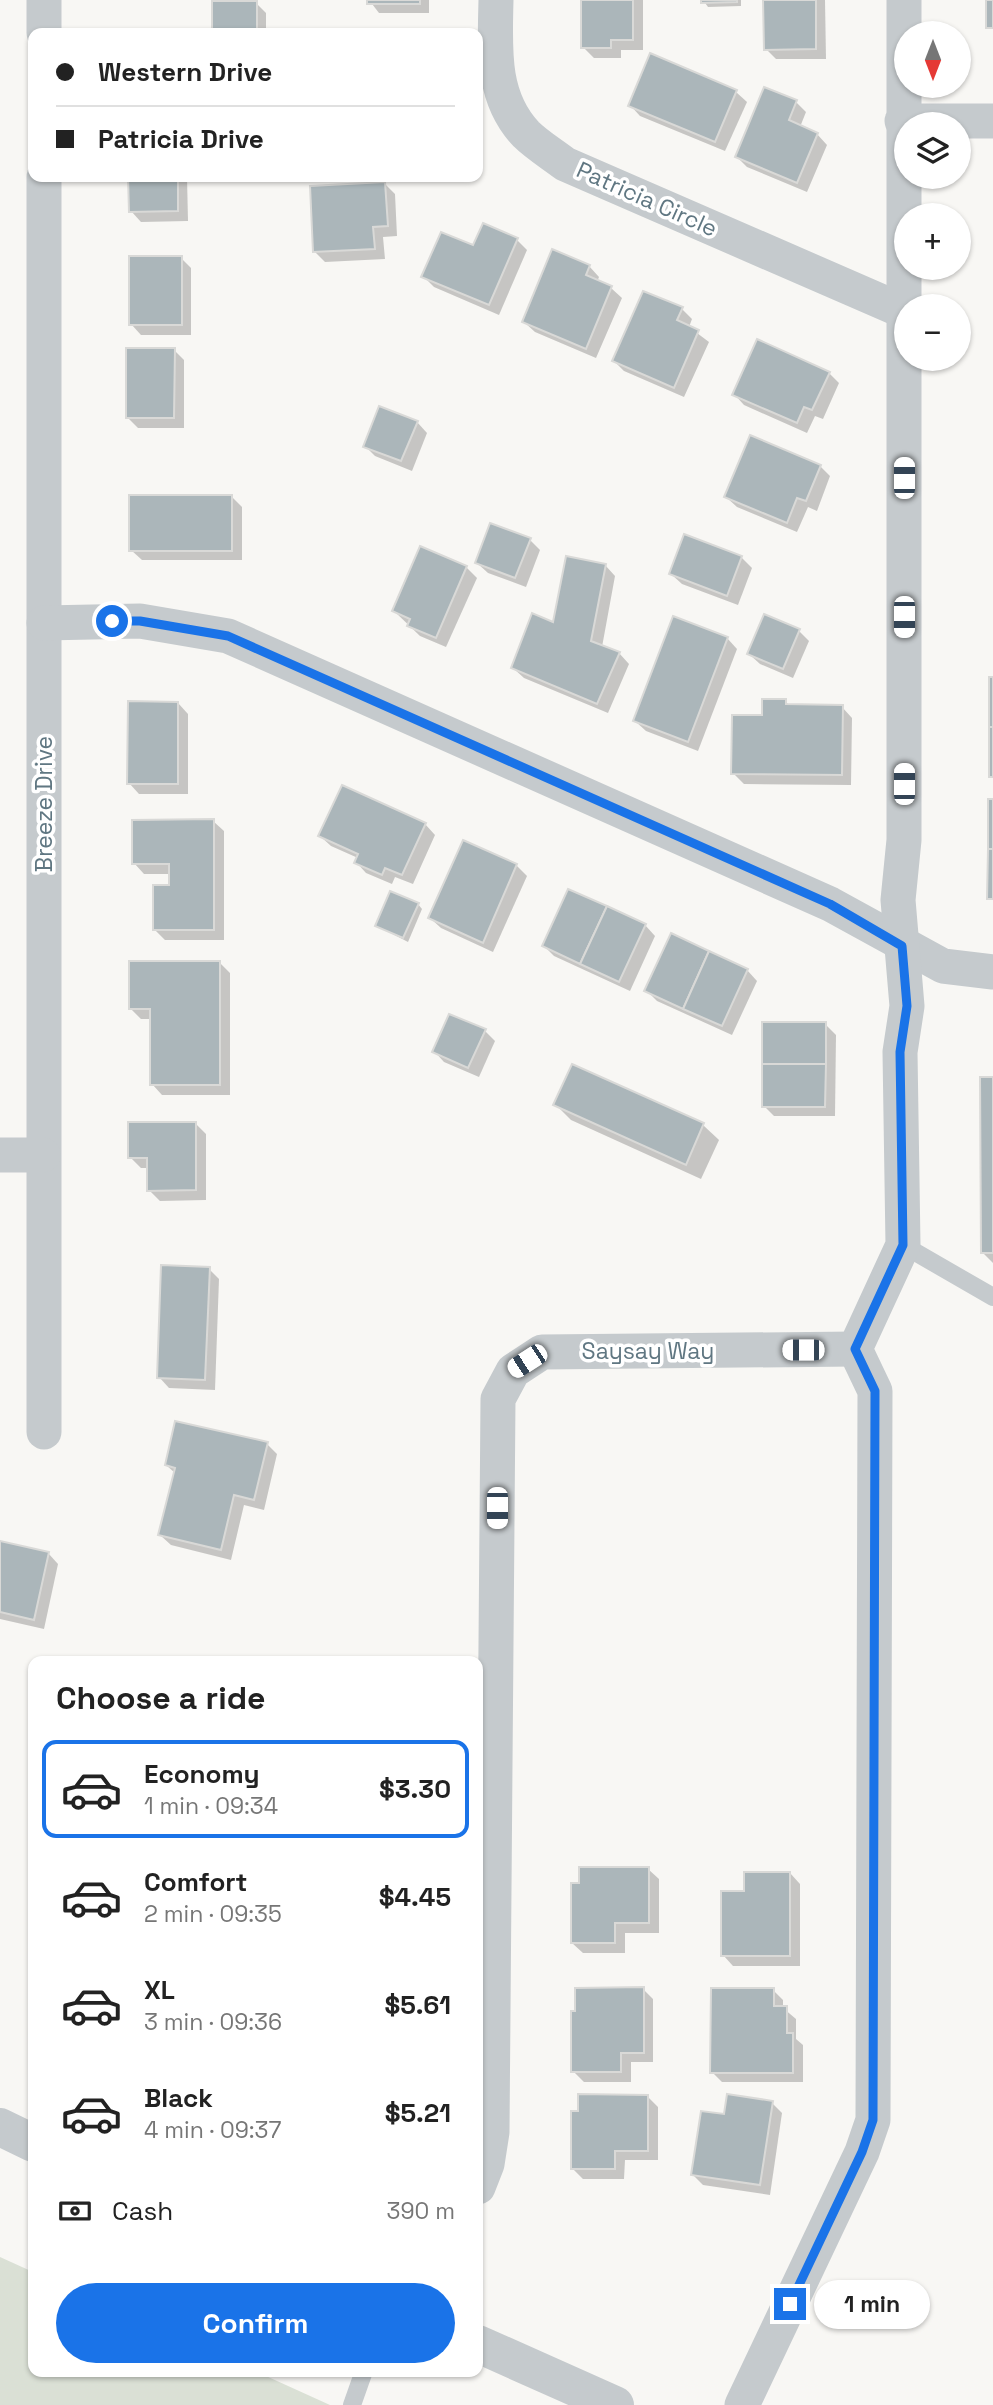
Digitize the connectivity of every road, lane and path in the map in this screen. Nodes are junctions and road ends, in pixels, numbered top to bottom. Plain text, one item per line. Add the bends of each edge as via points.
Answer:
1 (44, 0) edge
2 (496, 0) edge
3 (904, 0) edge
4 (44, 28) edge
5 (902, 112) edge
6 (971, 121) edge
7 (993, 121) edge
8 (44, 182) edge
9 (902, 189) edge
10 (903, 294) edge
11 (894, 307) edge
12 (903, 371) edge
13 (44, 623) junction
14 (902, 946) junction
15 (993, 972) edge
16 (0, 1155) edge
17 (44, 1155) junction
18 (903, 1245) junction
19 (993, 1297) edge
20 (855, 1349) junction
21 (44, 1432) dead end
22 (0, 2127) edge
23 (28, 2141) edge
24 (483, 2174) edge
25 (483, 2346) edge
26 (362, 2377) edge
27 (352, 2405) edge
28 (615, 2405) edge
29 (742, 2405) edge

1 - 4 street
2 - 11 street, Patricia Circle via 497,77 512,116 527,135 565,164
3 - 5 street
6 - 7 street
8 - 13 street, Breeze Drive
9 - 10 street
12 - 14 street via 904,840 898,900
13 - 14 street via 140,621 228,636 830,904
13 - 17 street, Breeze Drive
14 - 15 street via 943,966
14 - 18 street via 907,1006 900,1052
16 - 17 street
17 - 21 street, Breeze Drive
18 - 19 lane
18 - 20 street
20 - 24 street, Saysay Way via 542,1352 513,1371 498,1399 492,2132
20 - 29 street via 875,1391 873,2120
22 - 23 street
25 - 28 street
26 - 27 lane

